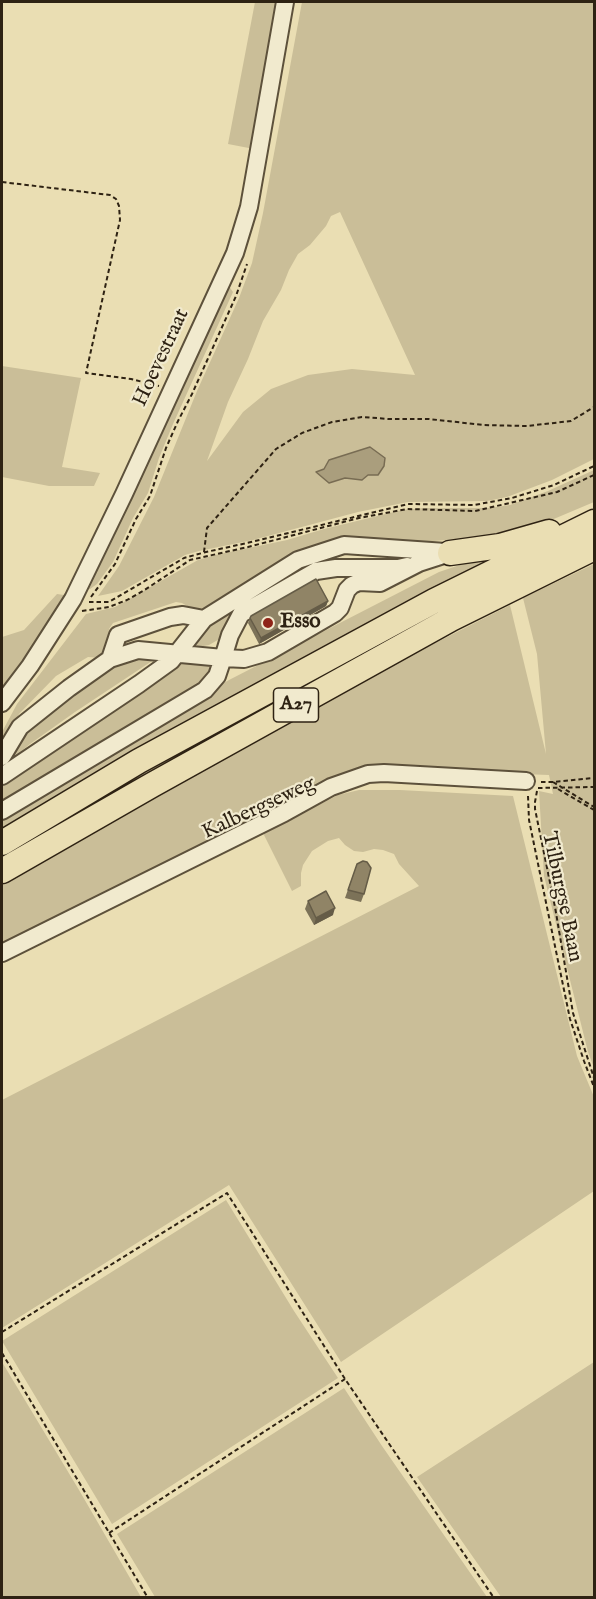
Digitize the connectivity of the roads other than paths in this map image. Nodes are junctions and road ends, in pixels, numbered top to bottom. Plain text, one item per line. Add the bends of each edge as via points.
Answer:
1 (285, 2) edge
2 (594, 520) edge
3 (594, 548) edge
4 (450, 553) junction
5 (419, 563) junction
6 (204, 619) junction
7 (177, 653) junction
8 (223, 658) junction
9 (110, 659) junction
10 (2, 703) edge
11 (2, 757) edge
12 (2, 776) edge
13 (532, 784) road end
14 (2, 811) edge
15 (2, 843) edge
16 (2, 871) edge
17 (2, 953) edge

1 - 10 street, Hoevestraat via 249,207 235,253 73,599
2 - 4 highway, A27 via 500,546
2 - 15 highway, A27 via 434,601 139,761
3 - 16 highway, A27 via 450,619
4 - 5 street, A27
4 - 6 street, A27 via 344,545 298,560
5 - 8 street, A27 via 380,583 352,585 335,613 268,652 244,659
5 - 8 street, A27 via 398,568 316,571 241,614
6 - 7 street, A27
6 - 9 street, A27 via 170,617 118,635
7 - 8 street, A27
7 - 9 street, A27 via 138,650
7 - 12 street, A27 via 139,684
8 - 14 street, A27 via 217,676 205,690
9 - 11 street, A27 via 20,727
13 - 17 street, Kalbergseweg via 368,774 331,787

